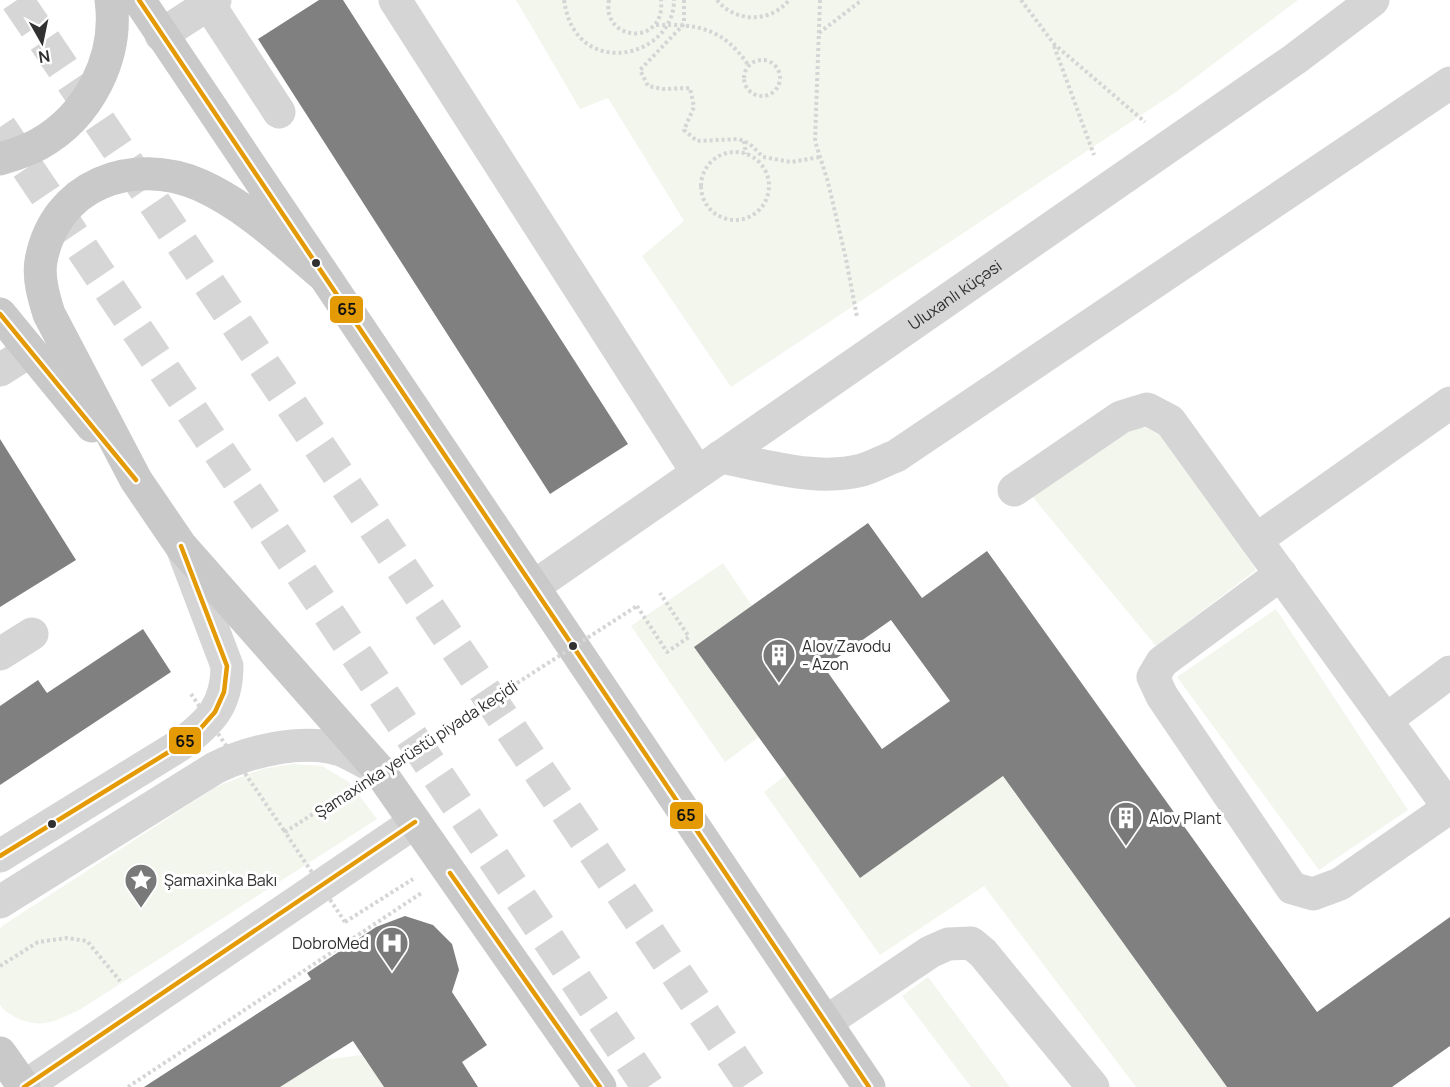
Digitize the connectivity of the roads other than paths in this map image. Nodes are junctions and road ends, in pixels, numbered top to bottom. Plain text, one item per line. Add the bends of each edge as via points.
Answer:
1 (111, 0) edge
2 (139, 0) edge
3 (395, 0) edge
4 (1373, 0) edge
5 (210, 1) edge
6 (161, 34) junction
7 (1450, 83) edge
8 (279, 112) dead end
9 (0, 159) edge
10 (324, 276) junction
11 (0, 314) edge
12 (30, 351) junction
13 (0, 370) edge
14 (1450, 404) edge
15 (709, 464) junction
16 (136, 480) junction
17 (1014, 490) dead end
18 (1256, 540) junction
19 (181, 546) junction
20 (1281, 574) junction
21 (533, 587) junction
22 (32, 634) dead end
23 (0, 654) edge
24 (1450, 672) edge
25 (1386, 720) junction
26 (378, 769) junction
27 (1450, 808) edge
28 (415, 822) junction
29 (0, 856) edge
30 (0, 902) edge
31 (826, 1022) junction
32 (0, 1053) edge
33 (24, 1087) edge
34 (600, 1087) edge
35 (869, 1087) edge
36 (1094, 1087) edge

1 - 9 main road via 111,47 100,77 75,116 40,144
2 - 6 main road
3 - 15 street
4 - 15 street, Uluxanlı küçəsi via 1295,59
5 - 6 street
5 - 8 street
6 - 10 main road
7 - 15 street via 896,456 862,470 834,474
10 - 16 main road via 263,224 228,201 199,185 167,175 127,174 103,181 65,207 50,230 40,262 42,291 61,337
10 - 21 main road
11 - 12 main road
12 - 13 street
12 - 16 main road
14 - 18 street
15 - 21 street, Uluxanlı küçəsi
16 - 19 main road
17 - 18 street via 1121,417 1147,409 1170,421
18 - 20 street
19 - 26 main road
19 - 29 street via 227,666 223,700 202,728 180,745
20 - 25 street
20 - 27 street via 1162,662 1153,677 1292,888 1313,894 1340,884
21 - 31 main road
22 - 23 street
24 - 25 street
25 - 27 street
26 - 28 main road
26 - 30 street via 340,750 319,747 296,746 244,755 215,768
28 - 33 street
28 - 34 main road
31 - 35 main road
31 - 36 street via 930,952 948,944 971,943
32 - 33 main road

